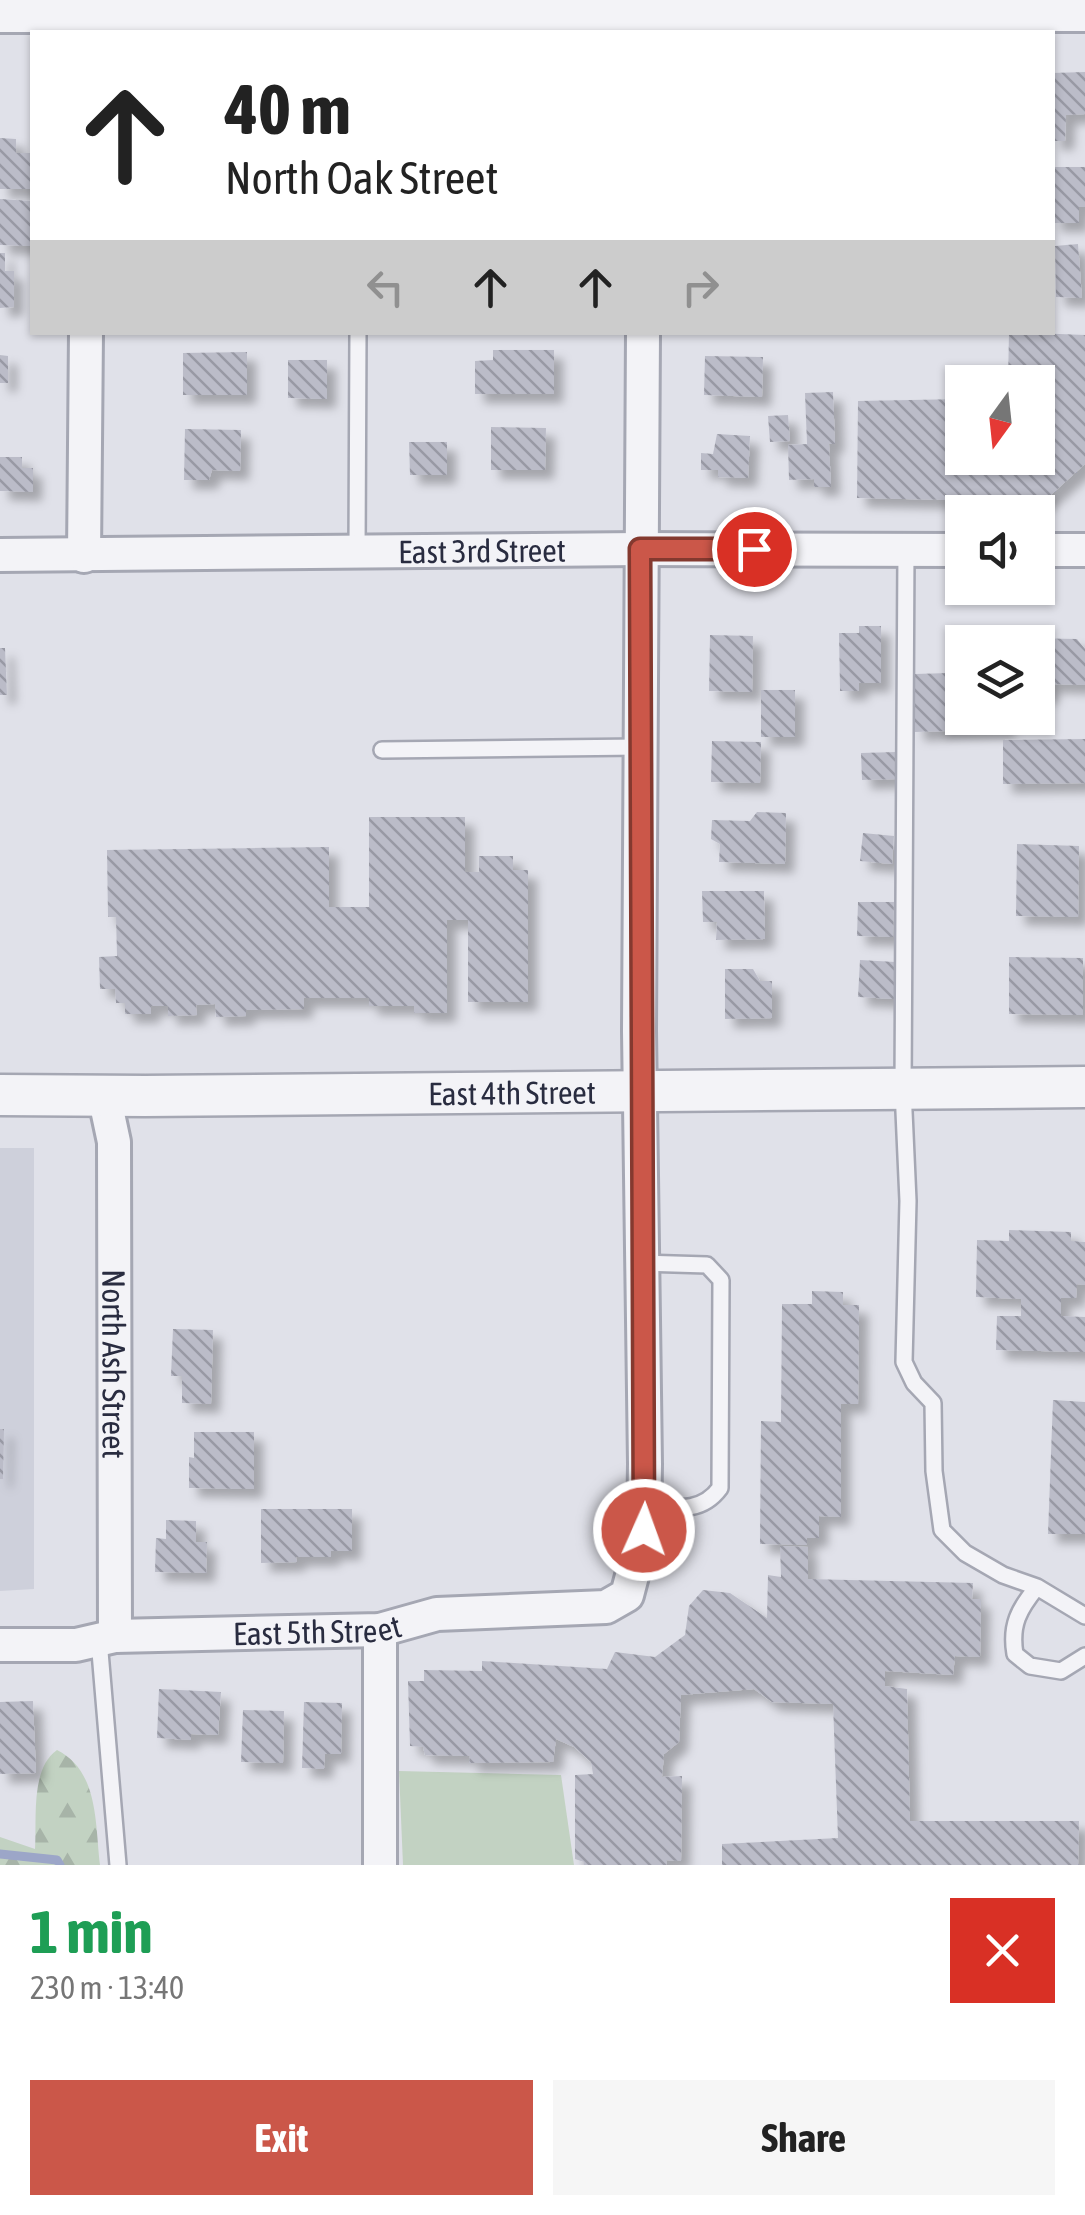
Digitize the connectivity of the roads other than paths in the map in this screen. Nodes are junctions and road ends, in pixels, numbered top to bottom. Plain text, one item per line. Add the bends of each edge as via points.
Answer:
1 (1085, 15) edge
2 (0, 16) edge
3 (89, 16) edge
4 (360, 16) edge
5 (648, 16) edge
6 (911, 16) edge
7 (86, 335) edge
8 (358, 335) edge
9 (643, 335) edge
10 (640, 549) junction
11 (906, 550) junction
12 (945, 550) edge
13 (1055, 550) edge
14 (1085, 550) edge
15 (357, 552) junction
16 (0, 555) edge
17 (84, 556) junction
18 (640, 747) junction
19 (382, 750) dead end
20 (1085, 1088) edge
21 (903, 1089) junction
22 (640, 1092) junction
23 (0, 1094) edge
24 (104, 1095) junction
25 (641, 1263) junction
26 (644, 1504) junction
27 (1037, 1587) junction
28 (1085, 1616) edge
29 (380, 1630) junction
30 (107, 1638) junction
31 (0, 1645) edge
32 (1085, 1656) edge
33 (118, 1865) edge
34 (380, 1865) edge

1 - 6 street
2 - 3 street
3 - 4 street
4 - 5 street
5 - 6 street
7 - 17 street
8 - 15 lane
9 - 10 street
10 - 11 street, East 3rd Street
10 - 15 street, East 3rd Street
10 - 18 street
11 - 12 street, East 3rd Street
11 - 21 lane
13 - 14 street
15 - 17 street, East 3rd Street
16 - 17 street, East 3rd Street
18 - 19 lane
18 - 22 street
20 - 21 street, East 4th Street
21 - 22 street, East 4th Street
21 - 27 lane via 904,1362 934,1402 942,1530 965,1553
22 - 24 street, East 4th Street
22 - 25 street
23 - 24 street, East 4th Street
24 - 30 street, North Ash Street via 114,1142
25 - 26 street
25 - 26 lane via 707,1265 720,1280 720,1488 710,1500 686,1508
26 - 29 street, East 5th Street via 627,1594 606,1607 437,1614
27 - 28 lane
27 - 32 lane via 1016,1617 1016,1654 1030,1666 1061,1671
29 - 30 street, East 5th Street
29 - 34 street
30 - 31 street, East 5th Street via 76,1646
30 - 33 lane

